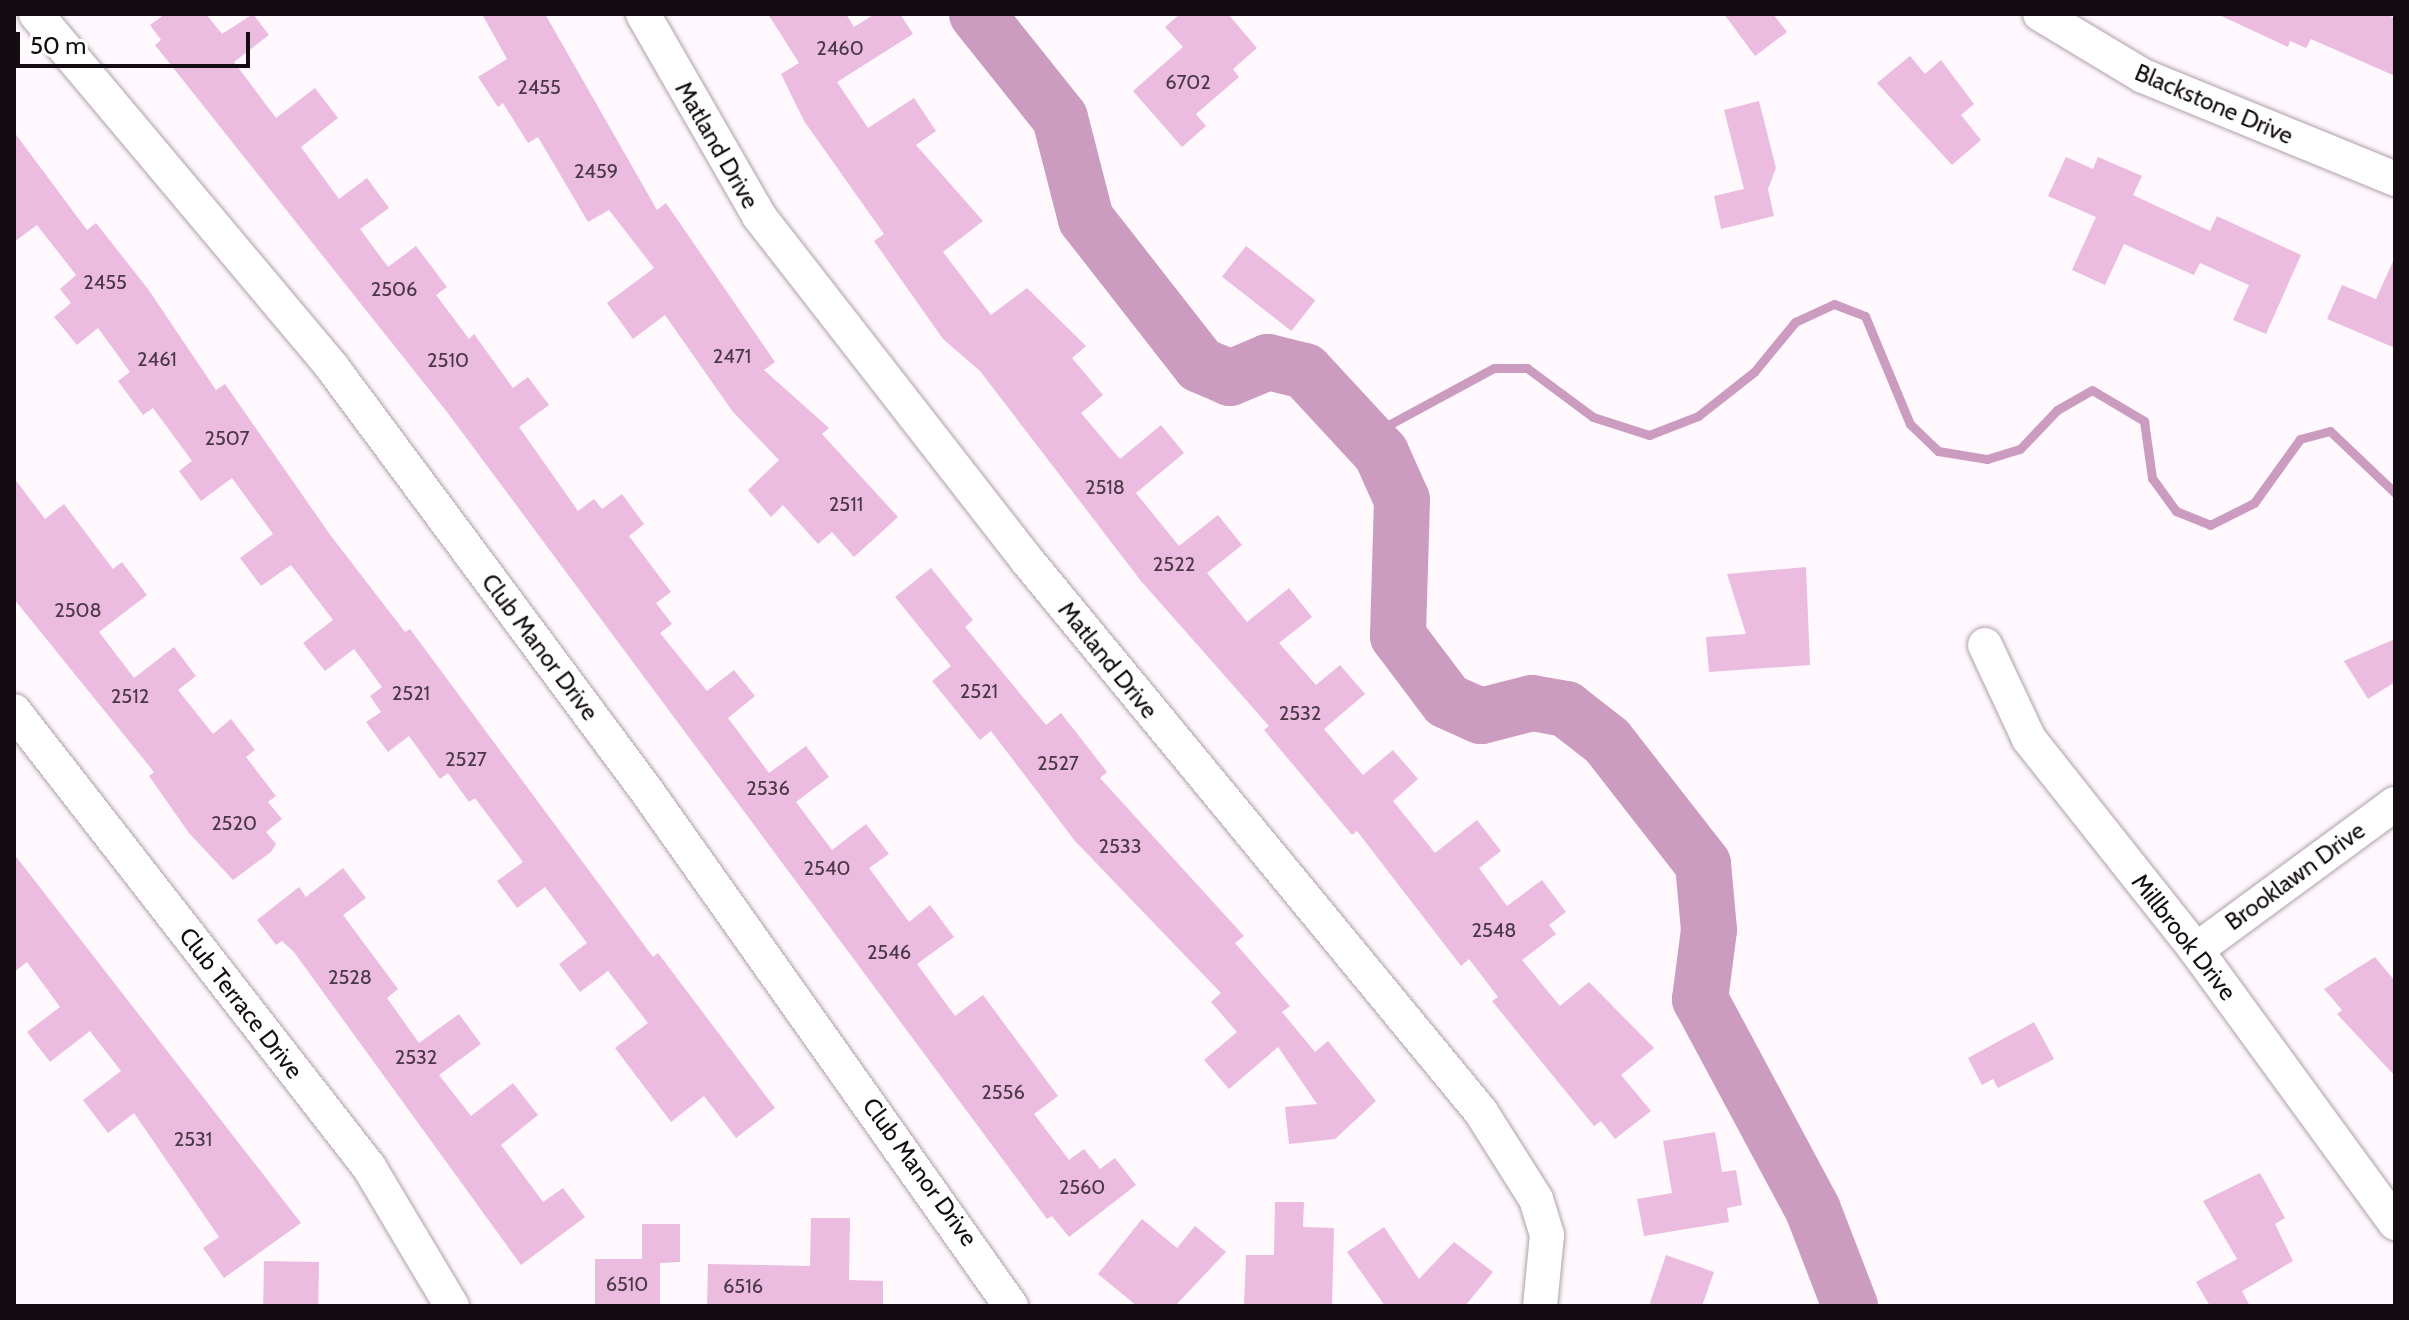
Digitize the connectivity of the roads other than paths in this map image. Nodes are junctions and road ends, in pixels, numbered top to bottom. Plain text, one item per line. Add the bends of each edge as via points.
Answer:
1 (36, 14) edge
2 (643, 14) edge
3 (2040, 14) edge
4 (2395, 179) edge
5 (1985, 645) dead end
6 (14, 711) edge
7 (2395, 804) edge
8 (2196, 950) junction
9 (2395, 1223) edge
10 (452, 1306) edge
11 (1011, 1306) edge
12 (1540, 1306) edge

1 - 11 street, Club Manor Drive via 332,367 646,790
2 - 12 street, Matland Drive via 759,216 1026,559 1481,1112 1536,1199 1547,1235
3 - 4 street, Blackstone Drive via 2143,76
5 - 8 street, Millbrook Drive via 2029,739
6 - 10 street, Club Terrace Drive via 369,1167
7 - 8 street, Brooklawn Drive
8 - 9 street, Millbrook Drive

